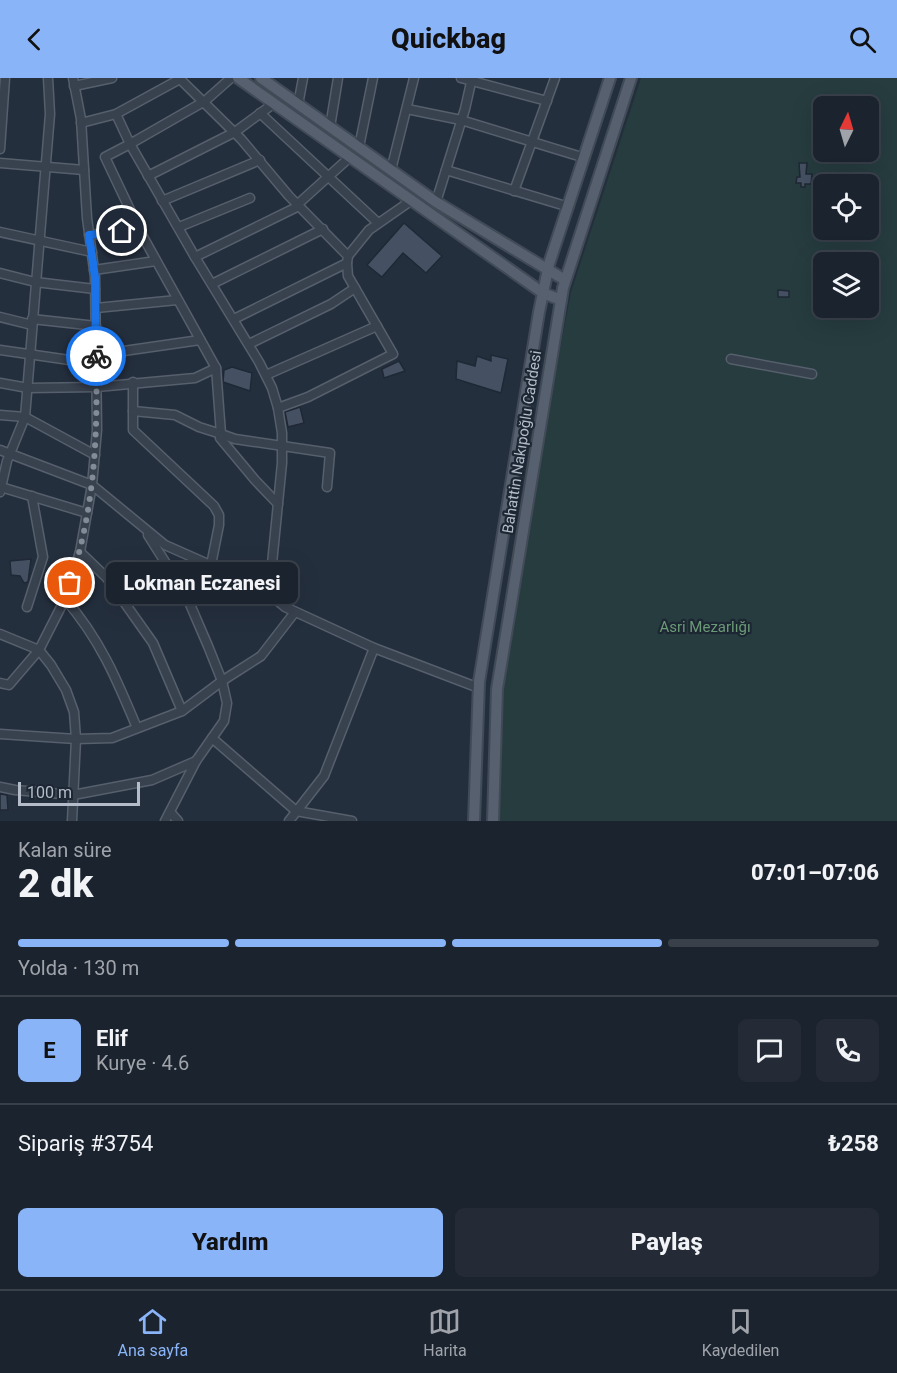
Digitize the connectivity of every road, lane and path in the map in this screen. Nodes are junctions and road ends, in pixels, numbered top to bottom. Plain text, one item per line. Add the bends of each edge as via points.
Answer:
1 (4, 78) edge
2 (48, 78) edge
3 (111, 78) edge
4 (179, 78) edge
5 (231, 78) edge
6 (238, 78) edge
7 (261, 78) edge
8 (303, 78) edge
9 (338, 78) edge
10 (373, 78) edge
11 (414, 78) edge
12 (461, 78) edge
13 (555, 78) edge
14 (610, 78) edge
15 (631, 78) edge
16 (471, 79) edge
17 (74, 82) edge
18 (205, 101) junction
19 (547, 101) junction
20 (273, 104) junction
21 (298, 105) junction
22 (407, 109) junction
23 (260, 113) junction
24 (116, 114) junction
25 (461, 120) junction
26 (81, 123) junction
27 (330, 127) junction
28 (235, 132) junction
29 (531, 142) junction
30 (130, 144) junction
31 (359, 147) junction
32 (0, 148) edge
33 (350, 157) junction
34 (585, 158) junction
35 (260, 160) junction
36 (0, 163) edge
37 (45, 167) junction
38 (84, 170) junction
39 (391, 170) junction
40 (446, 171) junction
41 (148, 176) junction
42 (327, 177) junction
43 (514, 191) junction
44 (250, 198) dead end
45 (412, 200) junction
46 (162, 201) junction
47 (436, 202) junction
48 (298, 205) junction
49 (569, 207) junction
50 (378, 223) junction
51 (179, 227) junction
52 (139, 229) junction
53 (323, 229) junction
54 (0, 232) edge
55 (89, 235) junction
56 (38, 241) junction
57 (92, 252) junction
58 (195, 257) junction
59 (348, 260) junction
60 (156, 261) junction
61 (94, 270) junction
62 (548, 270) junction
63 (0, 273) edge
64 (565, 280) junction
65 (35, 282) junction
66 (212, 284) junction
67 (355, 288) junction
68 (95, 289) junction
69 (543, 293) junction
70 (177, 300) junction
71 (561, 300) junction
72 (96, 309) junction
73 (0, 316) edge
74 (234, 319) junction
75 (32, 322) junction
76 (96, 326) junction
77 (377, 326) junction
78 (200, 340) junction
79 (249, 344) junction
80 (0, 350) edge
81 (29, 353) junction
82 (97, 359) junction
83 (731, 359) dead end
84 (216, 368) junction
85 (812, 374) dead end
86 (266, 375) junction
87 (133, 382) junction
88 (0, 383) edge
89 (97, 387) junction
90 (28, 388) junction
91 (278, 408) junction
92 (133, 411) junction
93 (0, 415) edge
94 (25, 417) junction
95 (221, 434) junction
96 (282, 447) junction
97 (0, 450) edge
98 (12, 453) junction
99 (95, 455) junction
100 (92, 485) junction
101 (327, 487) dead end
102 (1, 489) edge
103 (32, 496) junction
104 (278, 504) junction
105 (87, 513) junction
106 (143, 527) junction
107 (80, 552) junction
108 (212, 565) junction
109 (269, 594) junction
110 (65, 599) junction
111 (27, 607) dead end
112 (295, 612) junction
113 (0, 634) edge
114 (374, 648) junction
115 (39, 650) junction
116 (222, 681) junction
117 (0, 683) edge
118 (479, 688) junction
119 (182, 711) junction
120 (137, 728) junction
121 (0, 734) edge
122 (212, 738) junction
123 (76, 739) junction
124 (196, 761) junction
125 (0, 787) edge
126 (73, 795) junction
127 (296, 811) junction
128 (170, 812) junction
129 (72, 821) edge
130 (165, 821) edge
131 (178, 821) edge
132 (289, 821) edge
133 (352, 821) edge
134 (474, 821) edge
135 (493, 821) edge

1 - 32 street
2 - 37 street via 50,114
3 - 17 street
4 - 18 street
4 - 24 street
5 - 18 street
6 - 20 main road
7 - 21 main road
8 - 21 street
9 - 27 street
10 - 31 street
11 - 22 street
12 - 16 street
13 - 19 street
14 - 34 main road, Bahattin Nakıpoğlu Caddesi
15 - 64 main road, Bahattin Nakıpoğlu Caddesi
16 - 19 street
16 - 25 street
17 - 26 street
18 - 28 street
18 - 30 street
19 - 29 street
20 - 23 street
20 - 33 main road
21 - 27 main road
22 - 25 street
22 - 39 street
23 - 28 street
23 - 42 street
24 - 26 street
24 - 30 street
25 - 29 street
25 - 40 street
26 - 38 street
27 - 31 main road
28 - 35 street
28 - 41 street
29 - 34 street
29 - 43 street
30 - 41 street
30 - 52 street via 105,157
31 - 39 main road
33 - 42 street
33 - 45 main road
34 - 49 main road, Bahattin Nakıpoğlu Caddesi
35 - 46 street
35 - 48 street
36 - 37 street
37 - 38 street
37 - 56 street
38 - 55 street
39 - 47 main road
40 - 43 street
40 - 47 street
41 - 46 street
42 - 48 street
42 - 50 street
43 - 49 street
44 - 51 street
45 - 50 street
45 - 69 main road
46 - 51 street
47 - 62 main road
48 - 53 street
48 - 58 street
49 - 62 main road, Bahattin Nakıpoğlu Caddesi
50 - 59 street
51 - 58 street
52 - 55 street
52 - 60 street
53 - 59 street
53 - 66 street
54 - 56 street
55 - 57 street
56 - 57 street
56 - 65 street
57 - 61 street
58 - 66 street
59 - 67 street via 348,276
59 - 74 street
60 - 61 street
60 - 70 street
61 - 68 street
62 - 64 main road
62 - 69 main road, Bahattin Nakıpoğlu Caddesi
63 - 65 street
64 - 71 main road, Bahattin Nakıpoğlu Caddesi
65 - 68 street
65 - 75 street
66 - 74 street
67 - 77 street
67 - 79 street
68 - 72 street
69 - 71 main road
69 - 118 main road, Bahattin Nakıpoğlu Caddesi
70 - 72 street
70 - 78 street
71 - 135 main road, Bahattin Nakıpoğlu Caddesi via 497,689
72 - 76 street
73 - 75 street
74 - 79 street
75 - 76 street
75 - 81 street
76 - 82 street
77 - 86 street
77 - 91 street via 393,354
78 - 82 street
78 - 84 street
79 - 86 street
80 - 81 street
81 - 82 street
81 - 90 street
82 - 89 street
83 - 85 street
84 - 87 street via 195,378
84 - 95 street
86 - 91 street
87 - 89 street
87 - 92 street
88 - 90 street
89 - 90 street
89 - 99 street
90 - 94 street
91 - 96 street
92 - 95 street via 176,415
92 - 108 street via 135,434 219,514
93 - 94 street
94 - 98 street
94 - 99 street
95 - 96 street
95 - 104 street via 230,452
96 - 101 street via 330,453
96 - 104 street
97 - 98 street
98 - 100 street
98 - 102 street
99 - 100 street
100 - 105 street
100 - 106 street
102 - 103 street
103 - 105 street
103 - 111 street via 43,557
104 - 109 street
105 - 107 street
106 - 108 street via 165,545
106 - 116 street via 186,595
107 - 110 street
107 - 119 street via 107,578 153,643
108 - 109 street
109 - 112 street
110 - 115 street
110 - 120 street via 84,621 111,666
112 - 114 street
112 - 116 street via 261,656
113 - 115 street
114 - 118 street
114 - 127 street via 324,776
115 - 117 street via 9,685
115 - 123 street via 66,690 74,712
116 - 119 street
116 - 122 street via 227,703 224,721
118 - 134 main road, Bahattin Nakıpoğlu Caddesi
119 - 120 street
120 - 123 street via 112,738
121 - 123 street
122 - 124 street
122 - 127 street
123 - 126 street
124 - 126 street via 152,780
124 - 128 street
125 - 126 street
126 - 129 street
127 - 132 street
127 - 133 street
128 - 130 street
128 - 131 street

